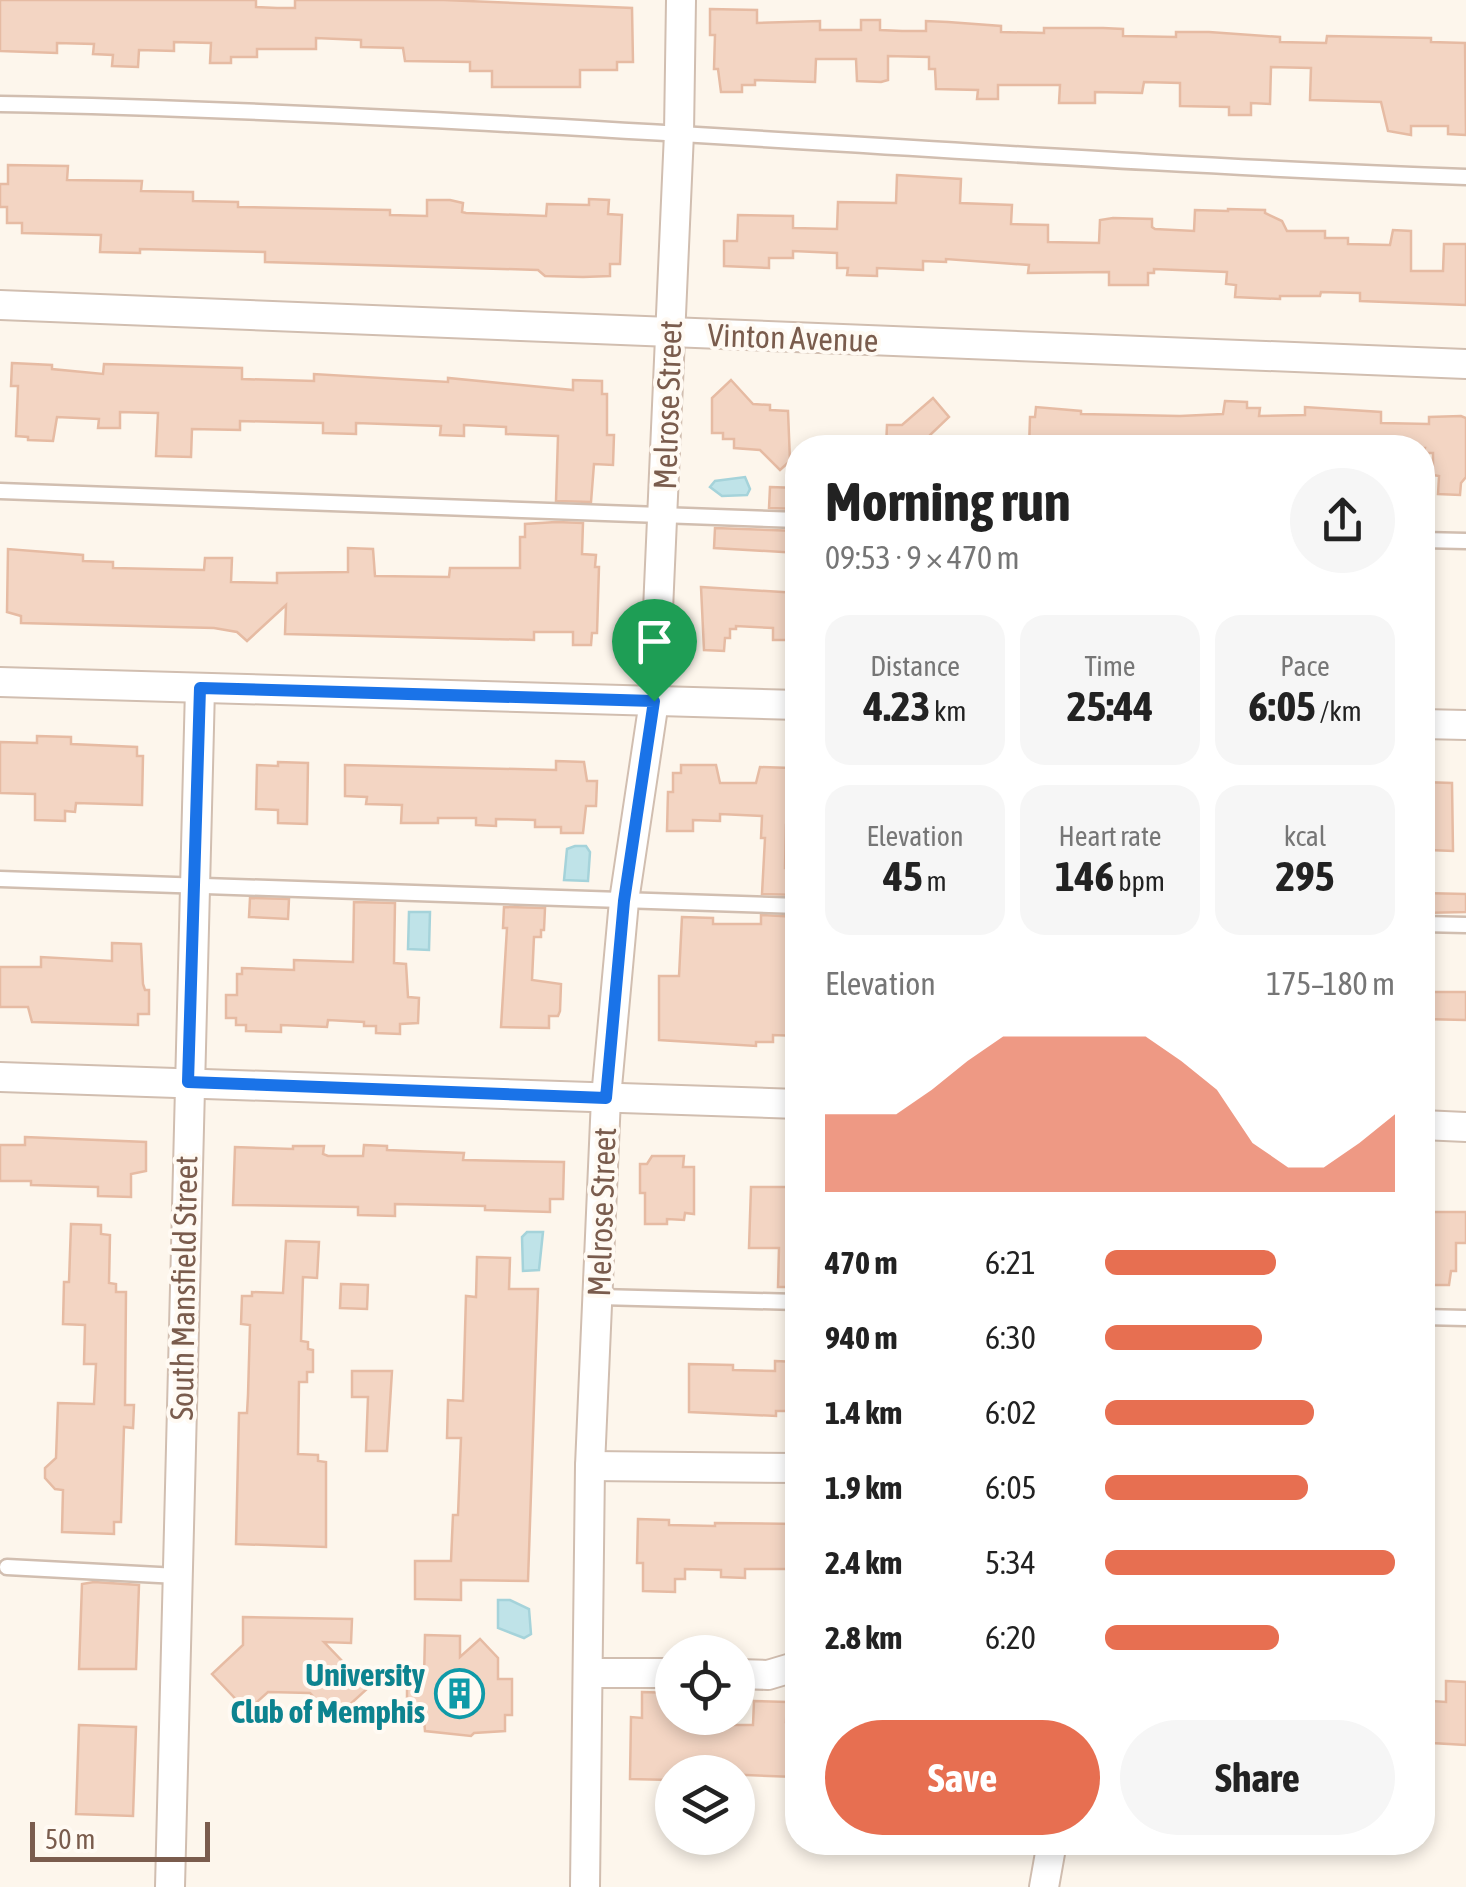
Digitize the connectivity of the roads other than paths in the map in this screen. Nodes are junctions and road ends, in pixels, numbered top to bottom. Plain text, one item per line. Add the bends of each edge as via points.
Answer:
1 (680, 0) edge
2 (0, 104) edge
3 (679, 133) junction
4 (1466, 176) edge
5 (0, 305) edge
6 (670, 333) junction
7 (1466, 364) edge
8 (0, 491) edge
9 (664, 515) junction
10 (785, 520) edge
11 (1435, 540) edge
12 (1466, 541) edge
13 (0, 682) edge
14 (200, 688) junction
15 (654, 701) junction
16 (785, 705) edge
17 (1435, 725) edge
18 (1466, 726) edge
19 (0, 878) edge
20 (194, 886) junction
21 (624, 901) junction
22 (785, 906) edge
23 (1435, 924) edge
24 (1466, 925) edge
25 (0, 1076) edge
26 (188, 1082) junction
27 (606, 1098) junction
28 (785, 1104) edge
29 (1435, 1126) edge
30 (1466, 1127) edge
31 (599, 1298) junction
32 (785, 1302) edge
33 (1435, 1317) edge
34 (1466, 1318) edge
35 (590, 1466) junction
36 (785, 1468) edge
37 (8, 1567) dead end
38 (179, 1576) junction
39 (785, 1669) edge
40 (588, 1672) junction
41 (655, 1674) edge
42 (755, 1674) edge
43 (1050, 1855) edge
44 (170, 1887) edge
45 (585, 1887) edge
46 (1044, 1887) edge

1 - 3 street, Melrose Street
2 - 3 lane
3 - 4 lane via 1195,167
3 - 6 street, Melrose Street
5 - 6 street, Vinton Avenue
6 - 7 street, Vinton Avenue
6 - 9 street, Melrose Street
8 - 9 lane
9 - 10 lane
9 - 15 street, Melrose Street
11 - 12 lane
13 - 14 street
14 - 15 street
14 - 20 street, South Mansfield Street
15 - 16 street
15 - 21 street, Melrose Street
17 - 18 street
19 - 20 lane
20 - 21 lane
20 - 26 street, South Mansfield Street
21 - 22 lane
21 - 27 street, Melrose Street
23 - 24 lane
25 - 26 street
26 - 27 street
26 - 38 street, South Mansfield Street
27 - 28 street
27 - 31 street, Melrose Street
29 - 30 street
31 - 32 lane
31 - 35 street, Melrose Street
33 - 34 lane
35 - 36 street
35 - 40 street, Melrose Street
37 - 38 lane
38 - 44 street, South Mansfield Street
39 - 42 street
40 - 41 street
40 - 45 street, Melrose Street
43 - 46 street

